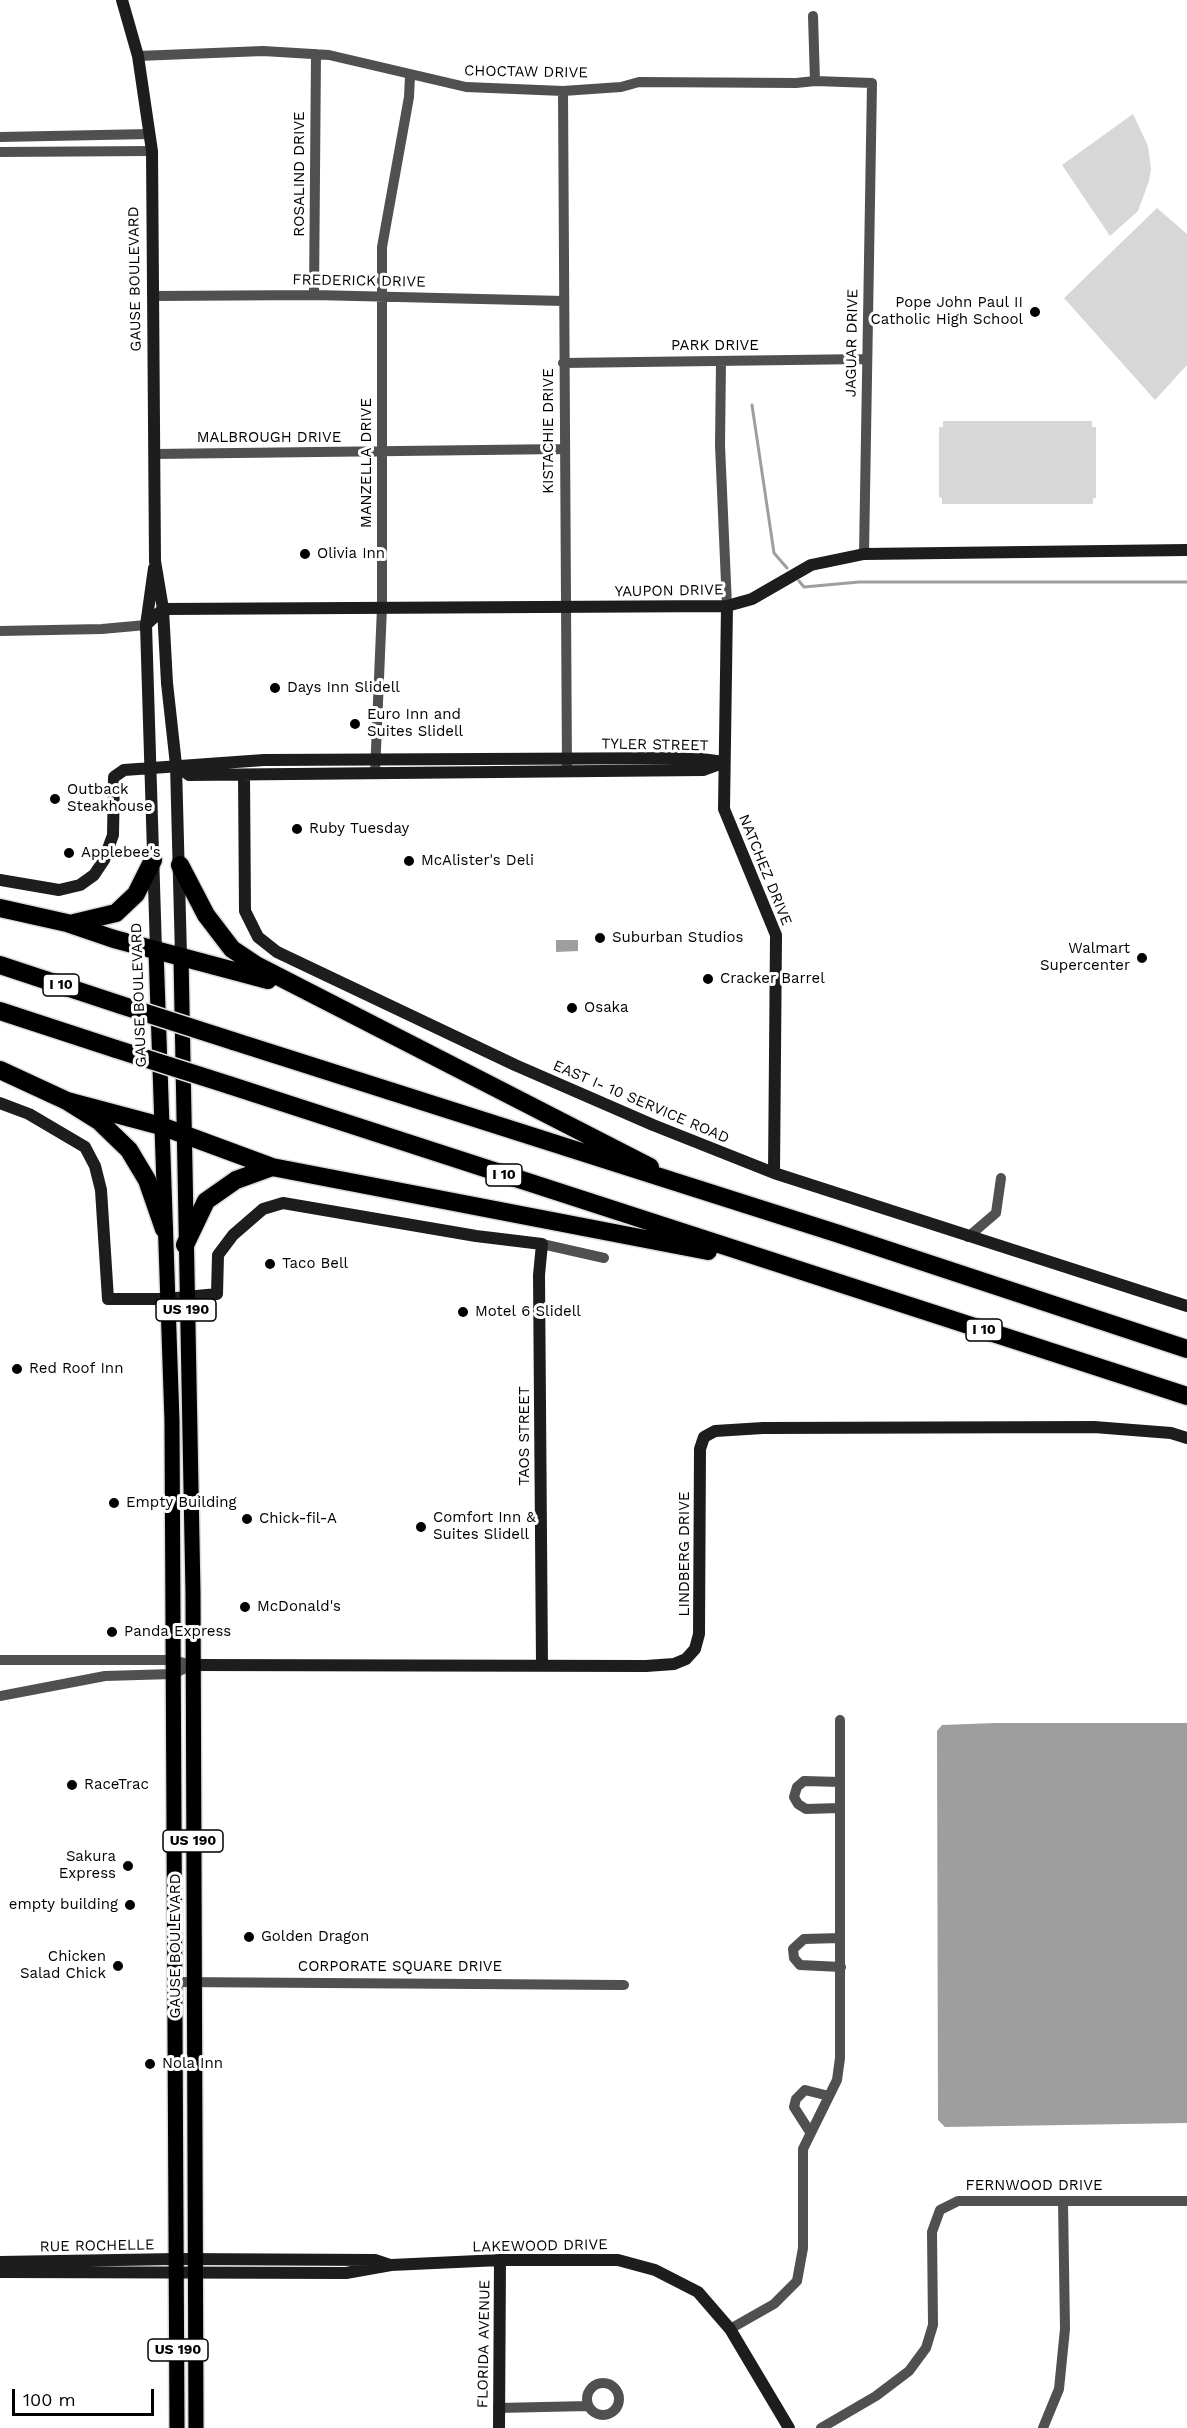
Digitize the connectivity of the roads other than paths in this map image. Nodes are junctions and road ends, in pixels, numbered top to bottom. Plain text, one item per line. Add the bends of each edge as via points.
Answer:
1 (122, 0) edge
2 (813, 16) dead end
3 (316, 54) junction
4 (138, 56) junction
5 (410, 76) junction
6 (815, 81) junction
7 (563, 91) junction
8 (873, 132) joint
9 (150, 134) junction
10 (0, 137) edge
11 (152, 151) junction
12 (0, 152) edge
13 (315, 295) junction
14 (154, 296) junction
15 (380, 296) junction
16 (564, 301) junction
17 (866, 359) junction
18 (721, 362) junction
19 (563, 363) junction
20 (564, 449) junction
21 (381, 451) junction
22 (154, 454) junction
23 (1187, 550) edge
24 (864, 554) junction
25 (155, 561) junction
26 (727, 606) junction
27 (382, 607) junction
28 (565, 607) junction
29 (163, 609) junction
30 (146, 625) junction
31 (0, 631) edge
32 (375, 759) junction
33 (724, 762) junction
34 (176, 765) junction
35 (567, 765) junction
36 (149, 767) junction
37 (375, 773) junction
38 (244, 775) junction
39 (153, 860) junction
40 (180, 865) junction
41 (0, 880) edge
42 (0, 908) edge
43 (67, 923) junction
44 (156, 950) junction
45 (181, 956) junction
46 (0, 965) edge
47 (297, 987) junction
48 (0, 1011) edge
49 (0, 1070) edge
50 (67, 1101) junction
51 (0, 1103) edge
52 (161, 1126) junction
53 (183, 1136) junction
54 (272, 1167) junction
55 (774, 1173) junction
56 (1001, 1178) dead end
57 (692, 1189) junction
58 (164, 1228) junction
59 (968, 1237) junction
60 (542, 1244) junction
61 (185, 1245) junction
62 (604, 1258) dead end
63 (780, 1264) junction
64 (186, 1296) junction
65 (166, 1299) junction
66 (1187, 1306) edge
67 (1187, 1349) edge
68 (1187, 1396) edge
69 (172, 1428) junction
70 (188, 1428) junction
71 (1187, 1438) edge
72 (0, 1660) edge
73 (192, 1665) junction
74 (542, 1665) junction
75 (173, 1667) junction
76 (0, 1696) edge
77 (840, 1720) dead end
78 (840, 1782) junction
79 (840, 1809) junction
80 (840, 1938) junction
81 (841, 1967) junction
82 (175, 1982) junction
83 (195, 1983) junction
84 (624, 1985) dead end
85 (829, 2096) junction
86 (810, 2132) junction
87 (1063, 2201) junction
88 (1187, 2201) edge
89 (500, 2260) junction
90 (177, 2265) junction
91 (196, 2266) junction
92 (6, 2267) edge
93 (730, 2329) junction
94 (588, 2406) dead end
95 (498, 2408) junction
96 (177, 2428) edge
97 (196, 2428) edge
98 (498, 2428) edge
99 (789, 2428) edge
100 (821, 2428) edge
101 (1043, 2428) edge

1 - 4 street, GAUSE BOULEVARD / US 190
2 - 6 street
3 - 4 street, CHOCTAW DRIVE via 263,51
3 - 5 street, CHOCTAW DRIVE
3 - 13 street, ROSALIND DRIVE
4 - 9 street, GAUSE BOULEVARD / US 190
5 - 7 street, CHOCTAW DRIVE via 466,87
5 - 15 street, MANZELLA DRIVE via 382,247
6 - 7 street, CHOCTAW DRIVE via 639,82
6 - 8 street, CHOCTAW DRIVE via 872,83
7 - 16 street, KISTACHIE DRIVE
8 - 17 street, JAGUAR DRIVE
9 - 10 street
9 - 11 street, GAUSE BOULEVARD / US 190
11 - 12 street
11 - 14 street, GAUSE BOULEVARD / US 190
13 - 14 street, FREDERICK DRIVE
13 - 15 street, FREDERICK DRIVE
14 - 22 street, GAUSE BOULEVARD / US 190
15 - 16 street, FREDERICK DRIVE
15 - 21 street, MANZELLA DRIVE
16 - 19 street, KISTACHIE DRIVE
17 - 18 street, PARK DRIVE
17 - 24 street, JAGUAR DRIVE
18 - 19 street, PARK DRIVE
18 - 26 street, NATCHEZ DRIVE via 720,445
19 - 20 street, KISTACHIE DRIVE
20 - 21 street, MALBROUGH DRIVE
20 - 28 street, KISTACHIE DRIVE
21 - 22 street, MALBROUGH DRIVE
21 - 27 street, MANZELLA DRIVE
22 - 25 street, GAUSE BOULEVARD / US 190
23 - 24 street, YAUPON DRIVE
24 - 26 street, YAUPON DRIVE via 811,565 752,599
25 - 29 street, GAUSE BOULEVARD / US 190
25 - 30 street, GAUSE BOULEVARD / US 190
26 - 28 street, YAUPON DRIVE
26 - 33 street, NATCHEZ DRIVE
27 - 28 street, YAUPON DRIVE
27 - 29 street, YAUPON DRIVE
27 - 32 street, MANZELLA DRIVE
28 - 35 street, KISTACHIE DRIVE
29 - 30 street
29 - 34 street, GAUSE BOULEVARD / US 190
30 - 31 street
30 - 36 street, GAUSE BOULEVARD / US 190
32 - 34 street, TYLER STREET
32 - 35 street, TYLER STREET
32 - 37 street, MANZELLA DRIVE
33 - 35 street, TYLER STREET via 703,770
33 - 55 street, NATCHEZ DRIVE via 724,809 776,935
34 - 36 street
34 - 38 street, TYLER STREET via 189,775
34 - 40 street, GAUSE BOULEVARD / US 190
35 - 37 street, TYLER STREET
36 - 39 street, GAUSE BOULEVARD / US 190
36 - 41 street via 124,770 114,777 113,835 94,875 80,885 59,890
37 - 38 street, TYLER STREET
38 - 55 street, EAST I- 10 SERVICE ROAD via 245,911 258,937 277,952 526,1070
39 - 43 highway via 136,894 116,913
39 - 44 street, GAUSE BOULEVARD / US 190
40 - 45 street, GAUSE BOULEVARD / US 190
40 - 47 highway via 206,915 232,948
42 - 43 highway
43 - 44 highway
44 - 45 highway
44 - 52 main road, GAUSE BOULEVARD / US 190
45 - 47 highway
45 - 53 main road, GAUSE BOULEVARD / US 190
46 - 57 highway, I 10, bridge
47 - 57 highway
48 - 63 highway, I 10, bridge
49 - 50 highway
50 - 52 highway
50 - 58 highway via 99,1121 129,1149 147,1180
51 - 65 street via 29,1114 85,1147 90,1156 101,1190 108,1299
52 - 53 highway
52 - 58 main road, GAUSE BOULEVARD / US 190
53 - 54 highway
53 - 61 main road, GAUSE BOULEVARD / US 190
54 - 61 highway via 236,1180 206,1202
54 - 63 highway
55 - 59 street, EAST I- 10 SERVICE ROAD
56 - 59 street via 996,1213
57 - 67 highway, I 10
58 - 65 main road, GAUSE BOULEVARD / US 190
59 - 66 street, EAST I- 10 SERVICE ROAD
60 - 62 street
60 - 64 street via 283,1203 263,1209 233,1235 218,1255 217,1294
60 - 74 street, TAOS STREET
61 - 64 main road, GAUSE BOULEVARD / US 190
63 - 68 highway, I 10
64 - 65 street
64 - 70 main road, GAUSE BOULEVARD / US 190
65 - 69 main road, GAUSE BOULEVARD / US 190
69 - 70 street
69 - 75 main road, GAUSE BOULEVARD / US 190
70 - 73 main road, GAUSE BOULEVARD / US 190
71 - 74 street, LINDBERG DRIVE via 1146,1430 1094,1427 715,1431 704,1437 700,1449 701,1608 695,1649 674,1664
72 - 75 street
73 - 74 street, LINDBERG DRIVE
73 - 75 street
73 - 83 main road, GAUSE BOULEVARD / US 190
75 - 76 street
75 - 82 main road, GAUSE BOULEVARD / US 190
77 - 78 street
78 - 79 street
78 - 79 street via 804,1781 794,1797 806,1809
79 - 80 street
80 - 81 street
80 - 81 street via 804,1939 793,1949 800,1965
81 - 85 street via 840,2058 837,2080
82 - 83 street, CORPORATE SQUARE DRIVE
82 - 90 main road, GAUSE BOULEVARD / US 190
83 - 84 street, CORPORATE SQUARE DRIVE
83 - 91 main road, GAUSE BOULEVARD / US 190
85 - 86 street
85 - 86 street via 805,2090 796,2099 794,2107
86 - 93 street via 803,2149 803,2248 797,2281 774,2304
87 - 88 street, FERNWOOD DRIVE
87 - 100 street, FERNWOOD DRIVE via 958,2201 940,2211 932,2232 933,2325 926,2348 909,2371 876,2396
87 - 101 street via 1065,2329 1059,2389
89 - 91 street, LAKEWOOD DRIVE via 391,2265 346,2273 280,2266
89 - 93 street, LAKEWOOD DRIVE via 618,2260 655,2270 698,2292
89 - 95 street, FLORIDA AVENUE
90 - 91 street, RUE ROCHELLE
90 - 92 street, RUE ROCHELLE
90 - 96 main road, GAUSE BOULEVARD / US 190
91 - 97 main road, GAUSE BOULEVARD / US 190
93 - 99 street, LAKEWOOD DRIVE
94 - 95 street
95 - 98 street, FLORIDA AVENUE

